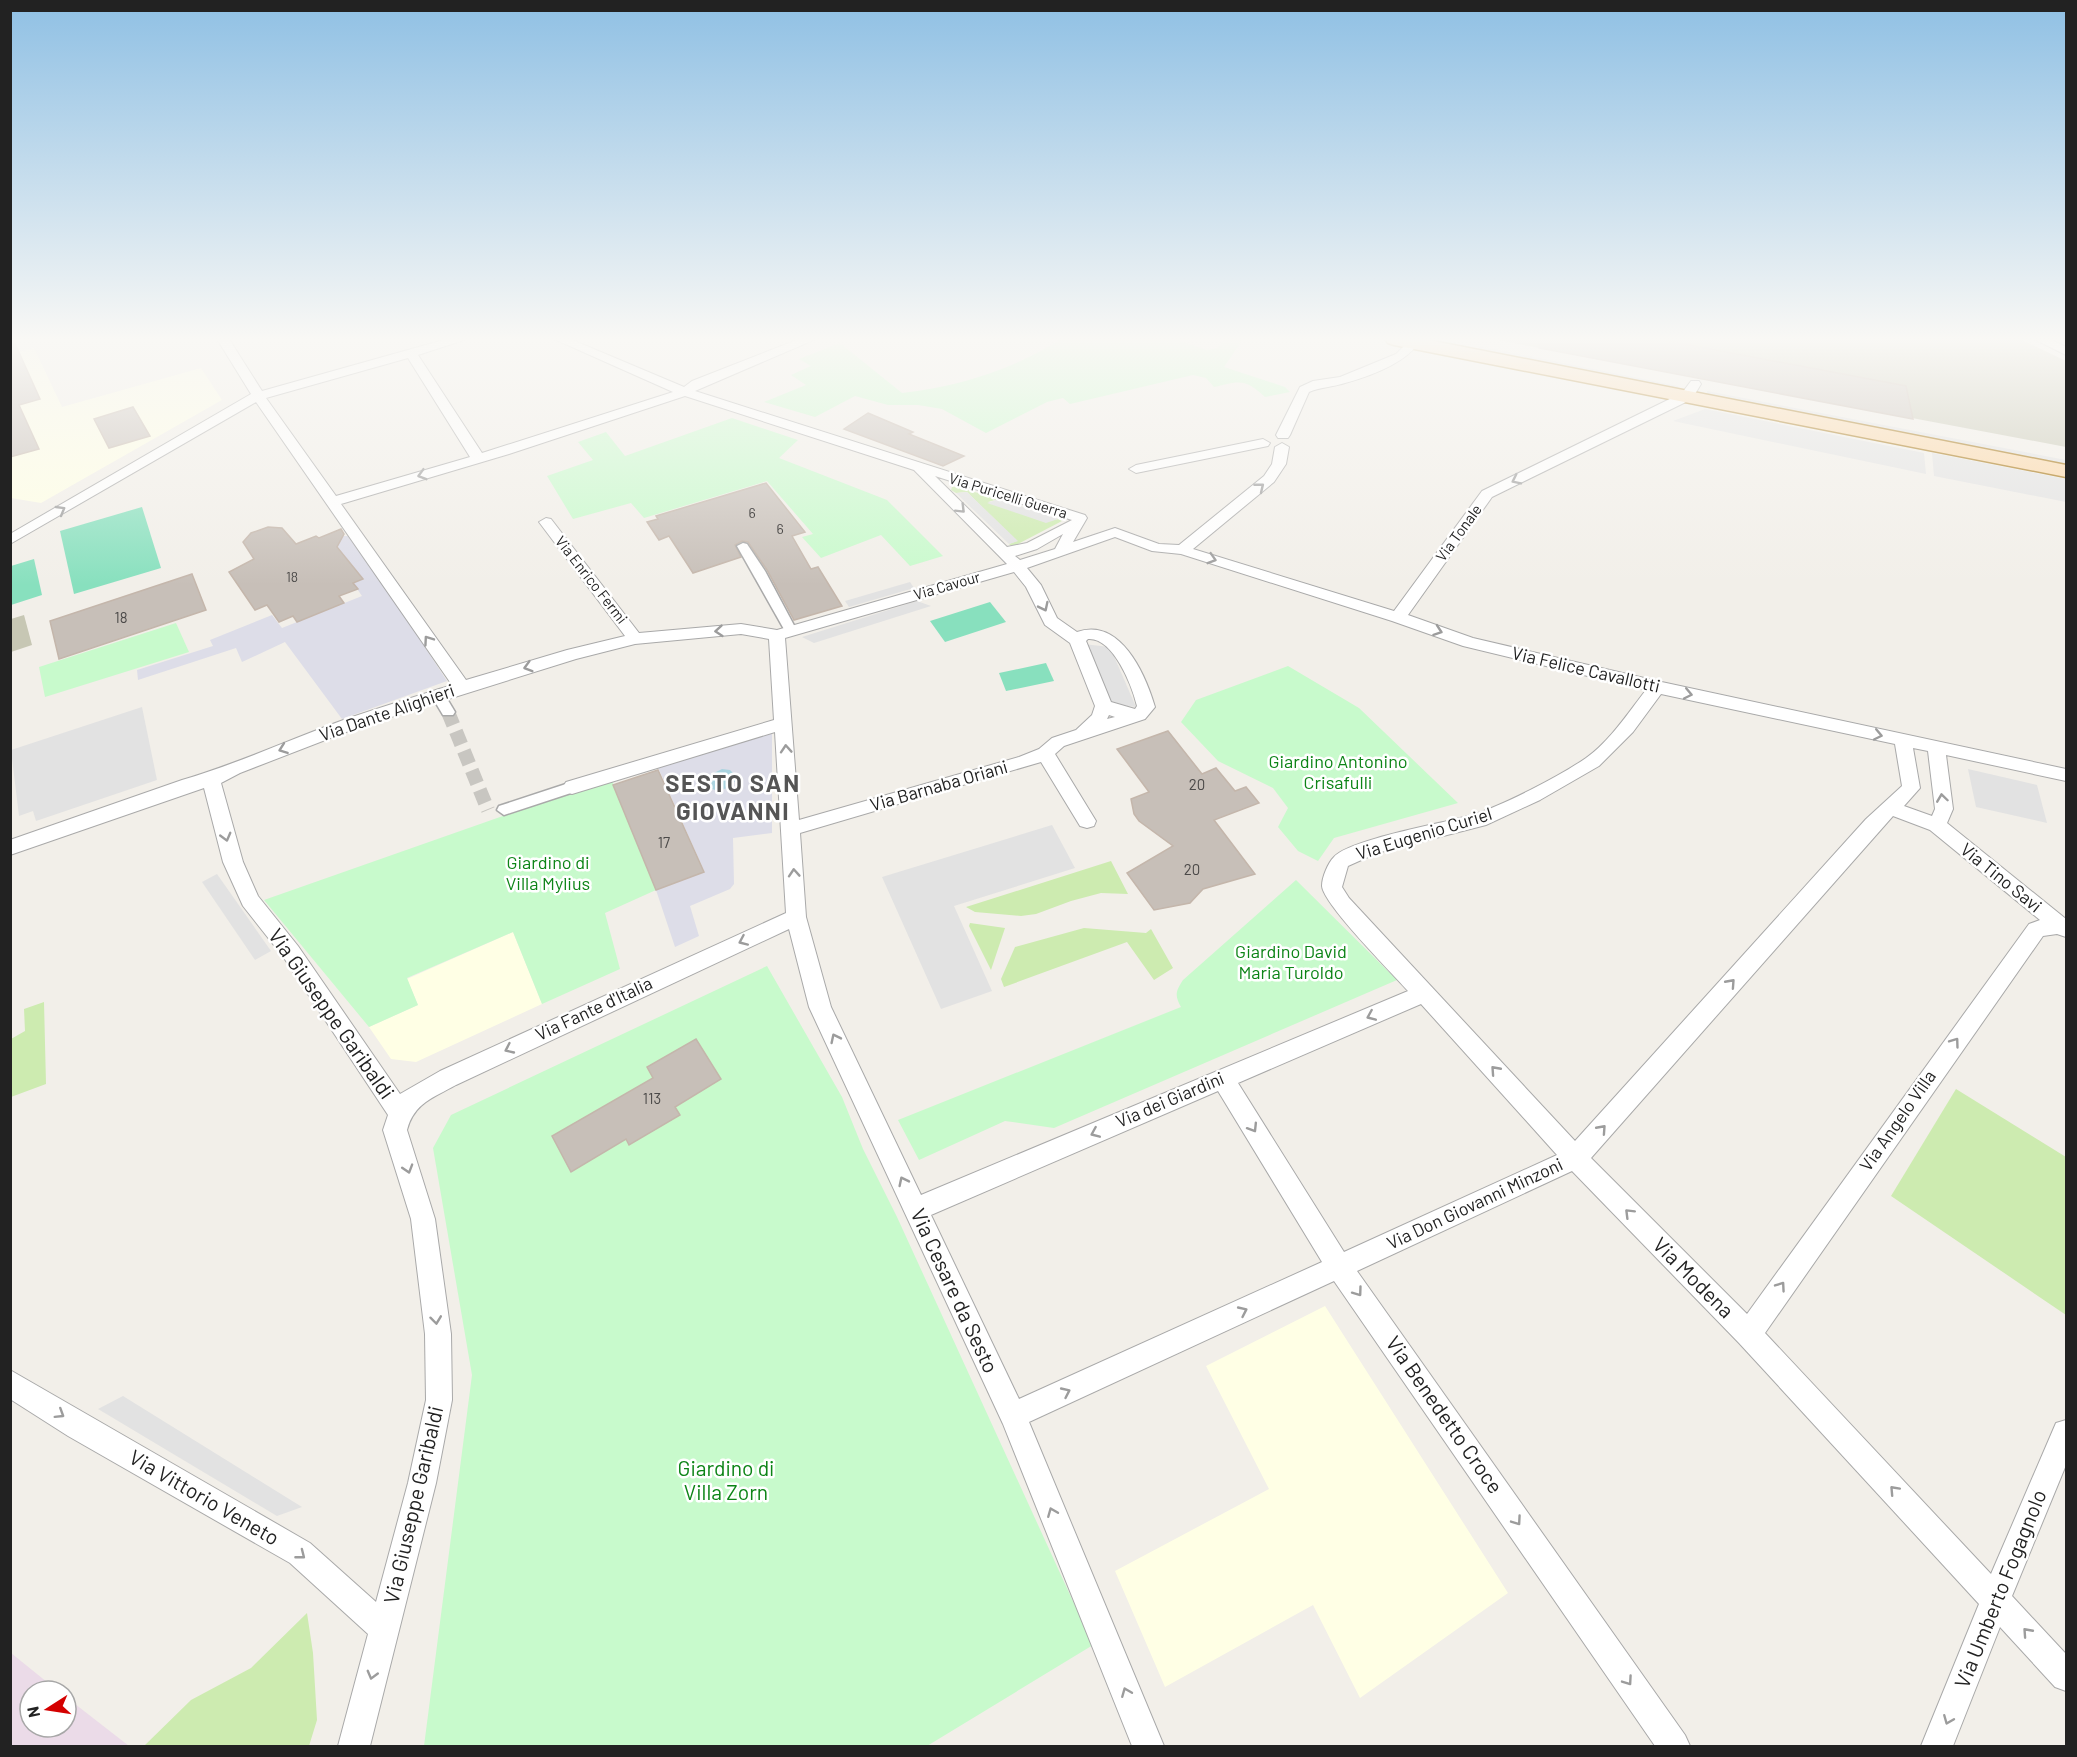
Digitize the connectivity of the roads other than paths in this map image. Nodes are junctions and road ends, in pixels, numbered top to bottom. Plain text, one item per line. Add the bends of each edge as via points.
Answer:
1 (215, 421) edge
2 (275, 421) edge
3 (454, 421) edge
4 (594, 421) edge
5 (774, 421) edge
6 (1290, 421) edge
7 (1630, 421) edge
8 (1835, 421) edge
9 (1876, 421) edge
10 (1282, 441) junction
11 (2067, 453) edge
12 (478, 458) junction
13 (919, 468) junction
14 (1136, 469) dead end
15 (2067, 471) edge
16 (962, 482) junction
17 (943, 492) junction
18 (332, 502) junction
19 (546, 522) dead end
20 (1076, 524) junction
21 (1115, 532) joint
22 (10, 540) edge
23 (743, 546) dead end
24 (1002, 550) junction
25 (1182, 550) junction
26 (1060, 553) junction
27 (1017, 566) junction
28 (990, 574) junction
29 (1398, 617) junction
30 (784, 633) junction
31 (635, 639) junction
32 (1077, 640) junction
33 (462, 687) junction
34 (1658, 687) junction
35 (438, 695) junction
36 (1104, 706) junction
37 (448, 712) tunnel mouth
38 (1139, 716) junction
39 (784, 723) junction
40 (1082, 734) junction
41 (1903, 740) junction
42 (1935, 747) junction
43 (1045, 753) junction
44 (2067, 775) edge
45 (211, 780) junction
46 (572, 787) joint
47 (1889, 808) junction
48 (504, 810) dead end
49 (1087, 821) dead end
50 (1936, 825) junction
51 (791, 829) junction
52 (10, 848) edge
53 (1334, 875) joint
54 (796, 917) junction
55 (2063, 928) edge
56 (1425, 993) junction
57 (1222, 1078) junction
58 (400, 1113) junction
59 (1575, 1158) junction
60 (916, 1209) junction
61 (1338, 1265) junction
62 (1748, 1334) junction
63 (10, 1383) edge
64 (1012, 1416) junction
65 (2067, 1433) edge
66 (1996, 1598) junction
67 (385, 1628) junction
68 (2067, 1676) edge
69 (354, 1746) edge
70 (1149, 1746) edge
71 (1674, 1746) edge
72 (1937, 1746) edge

22 -> 1 street
2 - 18 street
3 - 12 street
4 - 12 street
5 - 13 street, Via Puricelli Guerra
6 - 10 street
7 -> 29 street, Via Tonale via 1487,494
8 - 15 main road
9 - 11 main road
10 - 14 street via 1266,434 1263,443
25 -> 10 street via 1269,479 1279,464
12 -> 18 street
13 - 16 street, Via Puricelli Guerra
13 - 17 street
16 - 17 street via 947,484
16 - 20 street, Via Puricelli Guerra via 1080,518
17 -> 24 street
33 -> 18 street
19 - 31 street, Via Enrico Fermi
20 - 24 street via 1016,553
20 - 26 street, Via Puricelli Guerra
21 - 25 street, Via Felice Cavallotti via 1157,548
21 - 26 street, Via Cavour
23 - 30 street via 759,570
24 - 27 street
24 - 28 street
25 -> 29 street, Via Felice Cavallotti
26 - 27 street, Via Cavour
27 - 28 street, Via Cavour
27 -> 32 street via 1033,585 1051,621
28 - 30 street, Via Cavour
29 -> 34 street, Via Felice Cavallotti via 1469,642
30 -> 31 street, Via Dante Alighieri via 741,629
30 - 39 street, Via Cesare da Sesto via 776,651
31 -> 33 street, Via Dante Alighieri
32 - 36 street
32 - 38 street via 1091,634 1113,642 1144,696 1146,707
33 - 35 street, Via Dante Alighieri
34 -> 41 street, Via Felice Cavallotti
34 - 53 street, Via Eugenio Curiel via 1627,728 1593,762 1479,820 1372,847 1341,861
35 - 37 street
35 -> 45 street, Via Dante Alighieri via 353,723
36 - 38 street
36 - 40 street, Via Barnaba Oriani via 1099,718
38 - 40 street, Via Barnaba Oriani
39 - 46 street
51 -> 39 street, Via Cesare da Sesto
40 - 43 street, Via Barnaba Oriani via 1058,742
41 - 42 street, Via Felice Cavallotti
41 - 47 street, Via Don Giovanni Minzoni via 1911,788
42 - 44 street, Via Felice Cavallotti
50 -> 42 street via 1944,809
43 - 49 street
43 - 51 street, Via Barnaba Oriani
45 - 52 street, Via Dante Alighieri
45 -> 58 street, Via Giuseppe Garibaldi via 233,862 250,900 291,952
46 - 48 street
47 - 50 street
59 -> 47 street, Via Don Giovanni Minzoni
50 - 55 street, Via Tino Savi
54 -> 51 street, Via Cesare da Sesto
53 - 56 street, Via Modena via 1332,888 1342,904
54 -> 58 street, Via Fante d'Italia via 448,1078 408,1101
60 -> 54 street, Via Cesare da Sesto via 820,1008
62 -> 55 street, Via Angelo Villa via 2036,930 2045,926
56 -> 57 street, Via dei Giardini
59 -> 56 street, Via Modena
57 -> 60 street, Via dei Giardini
57 -> 61 street, Via Benedetto Croce
58 -> 67 street, Via Giuseppe Garibaldi via 395,1130 426,1240 438,1334 439,1400
59 - 61 street, Via Don Giovanni Minzoni
62 -> 59 street, Via Modena
60 - 64 street, Via Cesare da Sesto
64 -> 61 street, Via Don Giovanni Minzoni
61 -> 71 street, Via Benedetto Croce
66 -> 62 street, Via Modena
63 -> 67 street, Via Vittorio Veneto via 300,1553
70 -> 64 street, Via Cesare da Sesto
65 - 66 street, Via Umberto Fogagnolo
68 -> 66 street, Via Modena
66 -> 72 street, Via Umberto Fogagnolo
67 -> 69 street, Via Giuseppe Garibaldi

